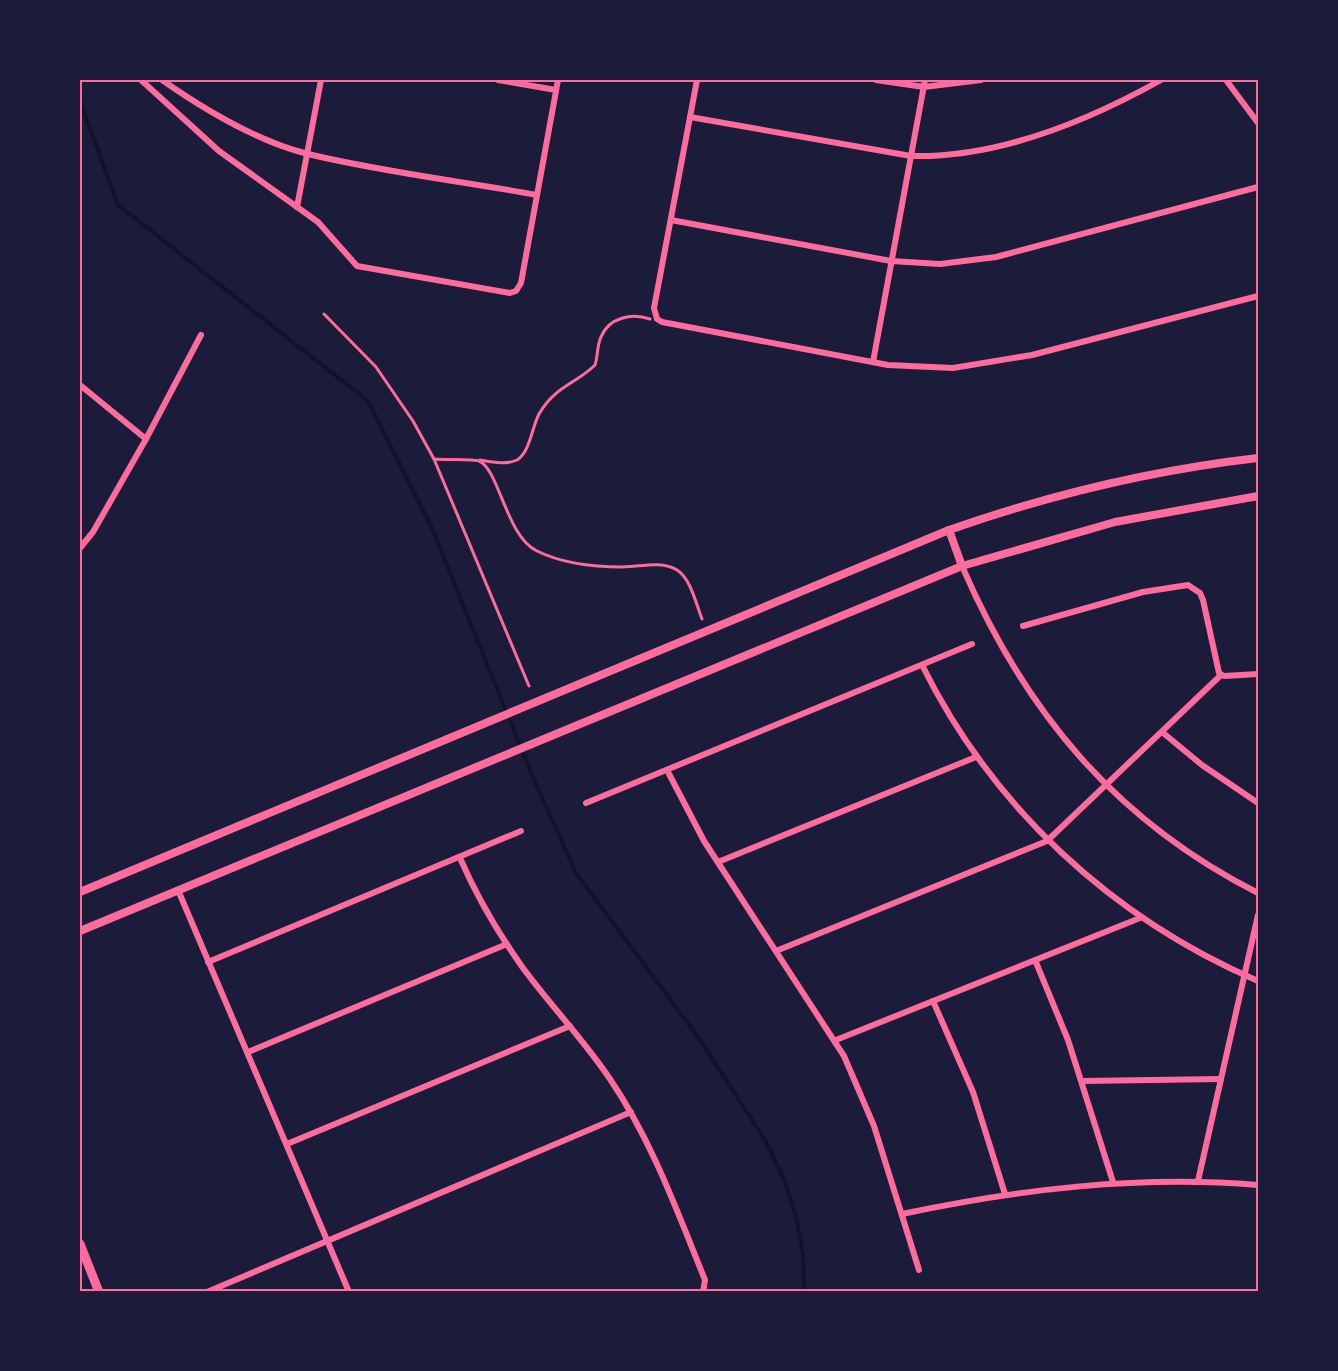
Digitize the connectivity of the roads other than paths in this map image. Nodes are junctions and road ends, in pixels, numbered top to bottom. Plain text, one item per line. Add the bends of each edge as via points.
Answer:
1 (141, 80) edge
2 (162, 80) edge
3 (321, 80) edge
4 (498, 80) edge
5 (558, 80) edge
6 (697, 80) edge
7 (876, 80) edge
8 (981, 80) edge
9 (1161, 80) edge
10 (1227, 80) edge
11 (925, 83) edge
12 (556, 90) junction
13 (690, 117) junction
14 (1258, 123) edge
15 (307, 154) junction
16 (911, 156) junction
17 (1258, 187) edge
18 (537, 195) junction
19 (297, 207) junction
20 (671, 220) junction
21 (891, 261) junction
22 (1258, 296) edge
23 (324, 314) dead end
24 (650, 319) dead end
25 (201, 335) dead end
26 (873, 362) junction
27 (80, 385) edge
28 (146, 439) junction
29 (1258, 458) edge
30 (434, 459) junction
31 (478, 460) junction
32 (1258, 496) edge
33 (949, 530) junction
34 (80, 548) edge
35 (962, 566) junction
36 (702, 619) dead end
37 (1023, 626) dead end
38 (972, 644) dead end
39 (922, 665) junction
40 (1258, 674) edge
41 (1221, 675) junction
42 (529, 686) dead end
43 (1161, 732) junction
44 (976, 757) junction
45 (667, 770) junction
46 (1105, 785) junction
47 (586, 803) dead end
48 (1258, 804) edge
49 (521, 831) dead end
50 (1047, 841) junction
51 (459, 858) junction
52 (718, 862) junction
53 (178, 890) junction
54 (80, 892) edge
55 (1258, 893) edge
56 (1258, 915) edge
57 (1140, 918) junction
58 (80, 932) edge
59 (507, 944) junction
60 (776, 951) junction
61 (1035, 960) junction
62 (208, 962) junction
63 (1245, 975) junction
64 (1258, 981) edge
65 (933, 1001) junction
66 (570, 1026) junction
67 (836, 1040) junction
68 (248, 1052) junction
69 (1221, 1079) junction
70 (1082, 1081) junction
71 (631, 1112) junction
72 (287, 1144) junction
73 (1198, 1181) junction
74 (1113, 1182) junction
75 (1258, 1185) edge
76 (1005, 1194) junction
77 (902, 1214) junction
78 (328, 1240) junction
79 (80, 1244) edge
80 (919, 1270) dead end
81 (99, 1292) edge
82 (207, 1292) edge
83 (349, 1292) edge
84 (703, 1292) edge

1 - 19 street via 219,151
2 - 15 street via 248,131
3 - 15 street
4 - 12 street
5 - 12 street
6 - 13 street
7 - 11 street
8 - 11 street
9 - 16 street via 1101,110 1022,139 958,154
10 - 14 street
11 - 16 street
12 - 18 street
13 - 16 street
13 - 20 street
15 - 18 street
15 - 19 street
16 - 21 street
17 - 21 street via 996,257 940,264
18 - 19 street via 521,284 510,293 357,266 318,222
20 - 21 street
20 - 26 street via 654,308 662,322
21 - 26 street
22 - 26 street via 994,363 932,368
23 - 30 lane via 375,367
24 - 31 lane via 624,316 607,328 601,336 595,365 552,397 540,412 518,459 506,463
25 - 28 street
27 - 28 street
28 - 34 street
29 - 33 street via 1088,489
30 - 31 lane
30 - 42 lane
31 - 36 lane via 490,468 502,504 535,550 563,561 598,566 663,565 678,571 688,584
32 - 35 street via 1115,522
33 - 35 street
33 - 54 street
35 - 46 street via 990,626 1032,697 1054,729
35 - 53 street
37 - 41 street via 1143,592 1188,585 1203,600 1215,665
38 - 39 street
39 - 44 street
39 - 45 street
40 - 41 street
41 - 43 street
43 - 46 street
43 - 48 street
44 - 50 street
44 - 52 street
45 - 47 street
45 - 52 street
46 - 50 street
46 - 55 street via 1192,856
49 - 51 street
50 - 57 street
50 - 60 street
51 - 59 street
51 - 62 street
52 - 60 street
53 - 58 street
53 - 62 street
56 - 63 street
57 - 61 street
57 - 63 street
59 - 66 street
59 - 68 street
60 - 67 street
61 - 65 street
61 - 70 street
62 - 68 street
63 - 64 street
63 - 69 street
65 - 67 street
65 - 76 street via 974,1092
66 - 71 street
66 - 72 street
67 - 77 street via 874,1126
68 - 72 street
69 - 70 street
69 - 73 street
70 - 74 street
71 - 78 street
71 - 84 street via 705,1280
72 - 78 street
73 - 74 street
73 - 75 street
74 - 76 street
76 - 77 street
77 - 80 street
78 - 82 street
78 - 83 street
79 - 81 main road

